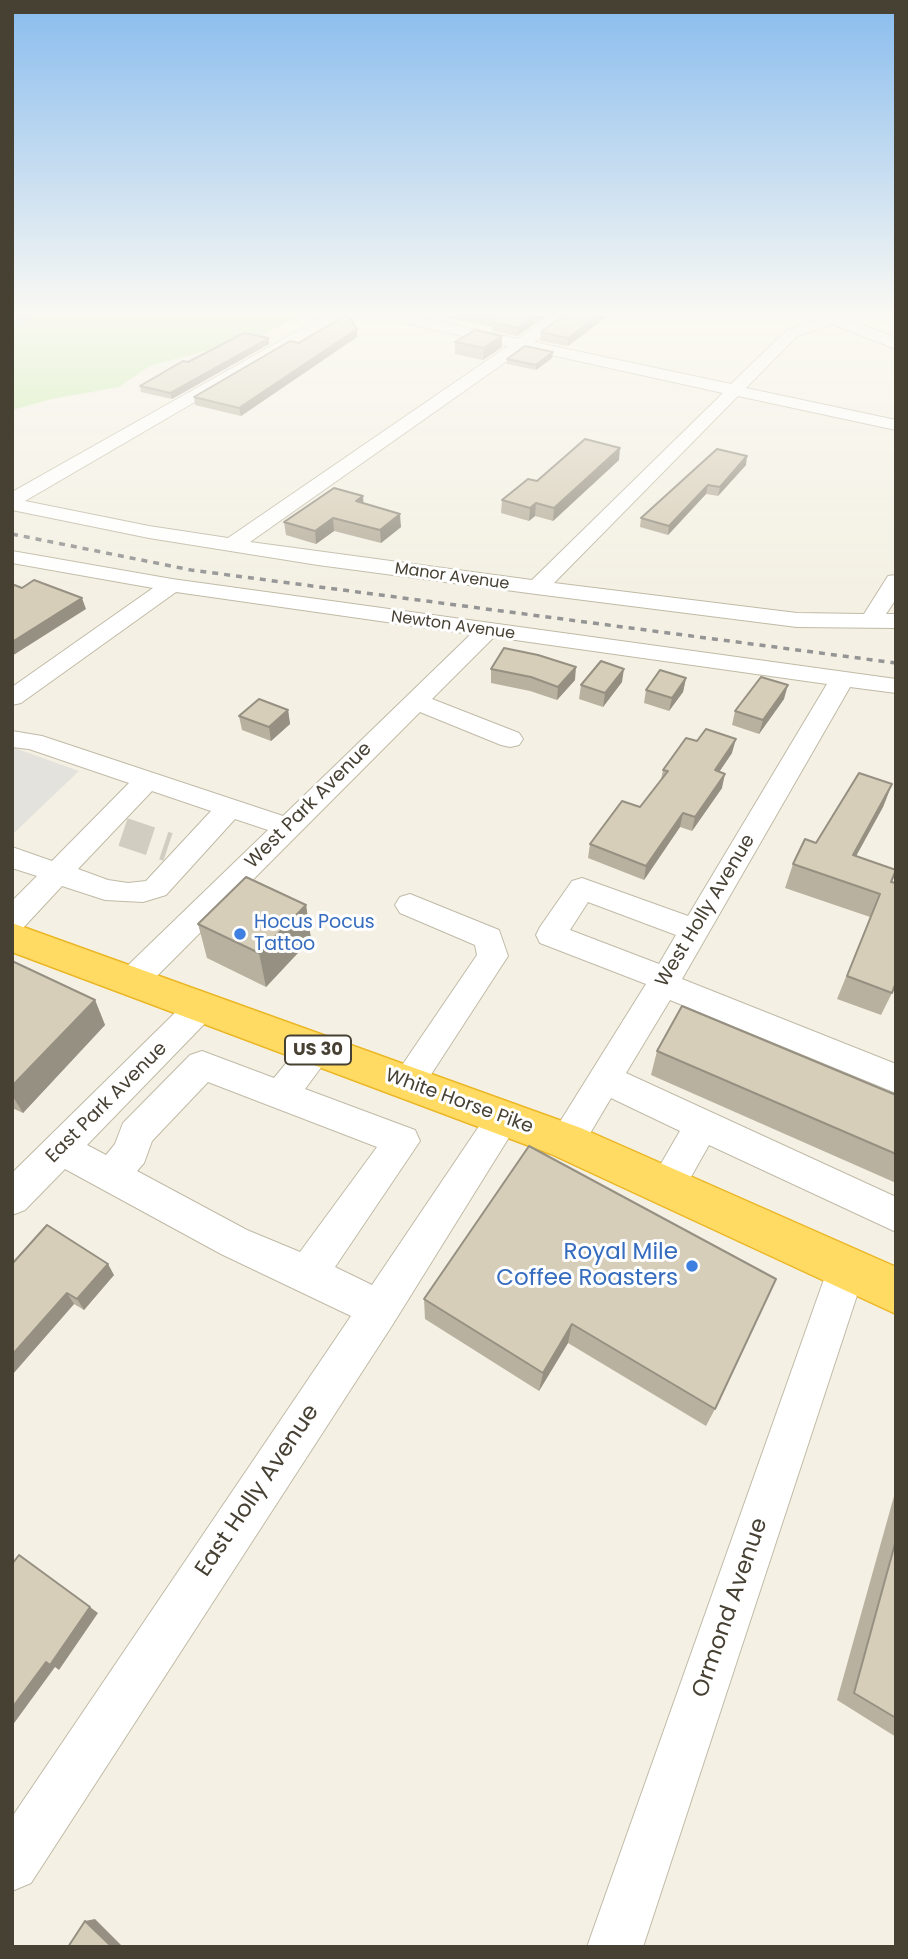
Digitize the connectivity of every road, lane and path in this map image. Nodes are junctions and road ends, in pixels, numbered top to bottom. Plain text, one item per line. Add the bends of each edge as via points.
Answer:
1 (178, 406) edge
2 (432, 406) edge
3 (718, 406) edge
4 (811, 406) edge
5 (896, 425) edge
6 (12, 502) edge
7 (232, 545) junction
8 (12, 557) edge
9 (896, 581) edge
10 (172, 585) junction
11 (536, 587) junction
12 (871, 621) junction
13 (896, 621) edge
14 (487, 631) junction
15 (842, 679) junction
16 (896, 686) edge
17 (12, 698) edge
18 (415, 701) junction
19 (12, 739) edge
20 (510, 739) dead end
21 (148, 780) junction
22 (230, 808) junction
23 (287, 827) junction
24 (12, 857) edge
25 (57, 873) junction
26 (410, 905) dead end
27 (12, 920) edge
28 (695, 930) junction
29 (12, 937) edge
30 (132, 981) junction
31 (665, 981) junction
32 (201, 1007) junction
33 (317, 1049) junction
34 (604, 1079) junction
35 (896, 1079) edge
36 (407, 1083) junction
37 (280, 1095) junction
38 (504, 1118) junction
39 (702, 1125) junction
40 (566, 1141) junction
41 (61, 1149) junction
42 (112, 1174) junction
43 (666, 1186) junction
44 (12, 1198) edge
45 (896, 1215) edge
46 (848, 1268) junction
47 (307, 1274) junction
48 (896, 1291) edge
49 (379, 1310) junction
50 (12, 1864) edge
51 (615, 1947) edge

1 - 6 street
2 - 7 street
3 - 11 street
4 - 5 street
6 - 7 street, Manor Avenue
7 - 11 street, Manor Avenue
8 - 10 street, Newton Avenue
9 - 12 street
10 - 14 street, Newton Avenue
10 - 17 street
11 - 12 street, Manor Avenue via 797,620
12 - 13 street, Manor Avenue
14 - 15 street, Newton Avenue
14 - 18 street, West Park Avenue
15 - 16 street, Newton Avenue
15 - 28 street, West Holly Avenue
18 - 20 street
18 - 23 street, West Park Avenue
19 - 21 street
21 - 22 street
21 - 25 street via 113,829
22 - 23 street
22 - 25 street via 178,850 156,888 128,894
23 - 30 street, West Park Avenue
24 - 25 street
25 - 27 street
26 - 36 street via 488,938 493,956
28 - 31 street, West Holly Avenue
28 - 31 street via 582,888 551,935
29 - 30 highway, White Horse Pike / US 30
30 - 32 highway, White Horse Pike / US 30
31 - 34 street, West Holly Avenue
31 - 35 street
32 - 33 highway, White Horse Pike / US 30
32 - 41 street, East Park Avenue
33 - 36 highway, White Horse Pike / US 30
33 - 37 street
34 - 39 street
34 - 40 street, West Holly Avenue
36 - 38 highway, White Horse Pike / US 30
37 - 42 street via 202,1065 136,1135 131,1152
37 - 47 street via 402,1141
38 - 40 highway, White Horse Pike / US 30
38 - 49 street, East Holly Avenue
39 - 43 street
39 - 45 street
40 - 43 highway, White Horse Pike / US 30
41 - 42 street
41 - 44 street, East Park Avenue
42 - 47 street via 234,1242
43 - 46 highway, White Horse Pike / US 30
46 - 48 highway, White Horse Pike / US 30
46 - 51 street, Ormond Avenue
47 - 49 street
49 - 50 street, East Holly Avenue

